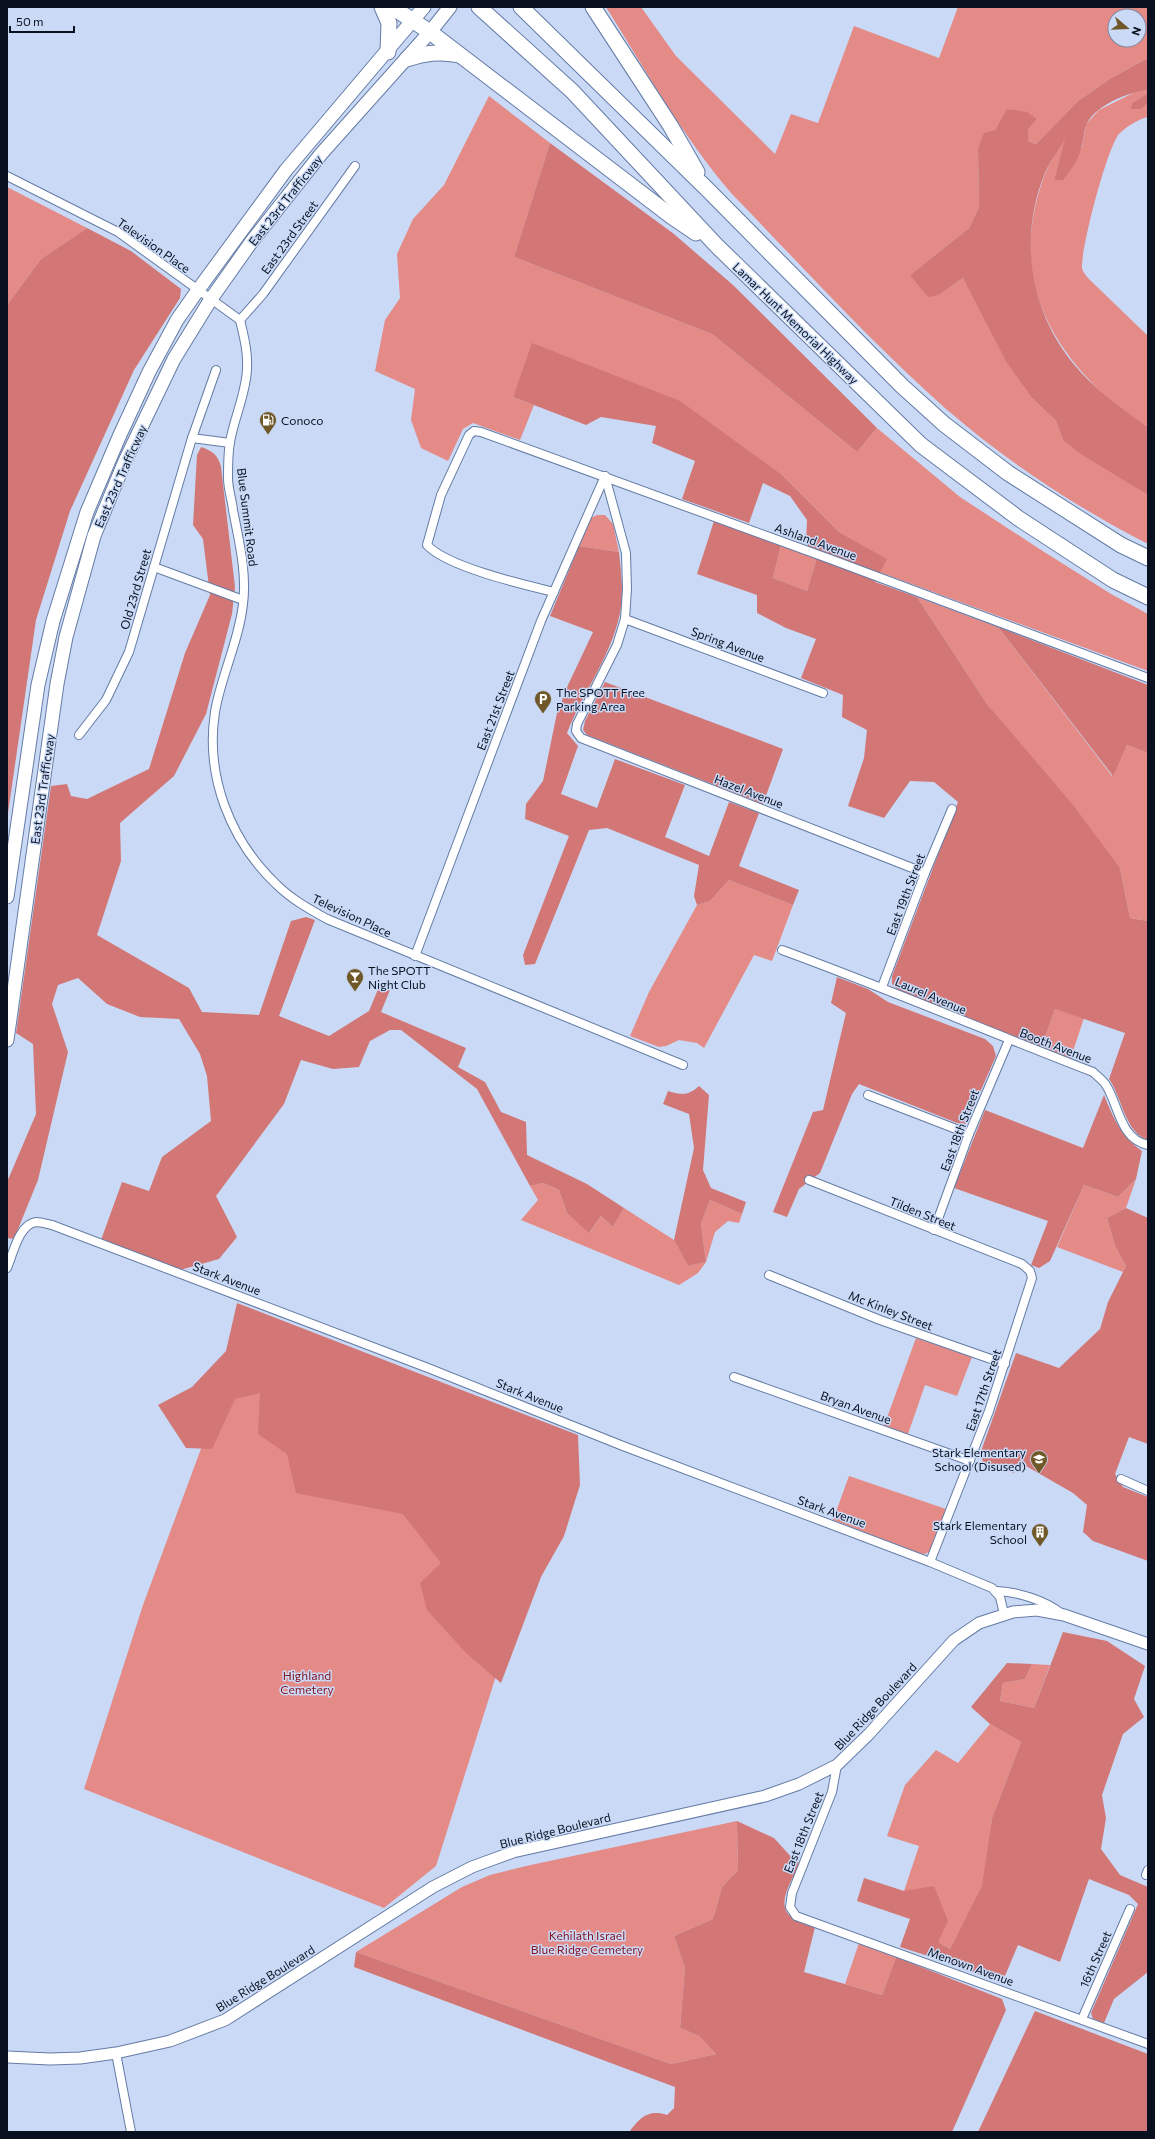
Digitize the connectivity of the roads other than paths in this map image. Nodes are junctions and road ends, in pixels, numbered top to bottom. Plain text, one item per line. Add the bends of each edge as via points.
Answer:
1 (382, 7) edge
2 (392, 7) edge
3 (424, 7) edge
4 (450, 7) edge
5 (479, 7) edge
6 (521, 7) edge
7 (593, 7) edge
8 (414, 21) junction
9 (430, 32) junction
10 (388, 52) junction
11 (460, 55) junction
12 (407, 59) junction
13 (355, 166) dead end
14 (7, 176) edge
15 (708, 190) junction
16 (716, 245) junction
17 (198, 290) junction
18 (211, 299) junction
19 (240, 320) junction
20 (216, 370) dead end
21 (192, 438) junction
22 (230, 443) junction
23 (605, 476) junction
24 (1148, 558) edge
25 (154, 567) junction
26 (554, 592) junction
27 (1148, 597) edge
28 (243, 600) junction
29 (625, 619) junction
30 (1148, 678) edge
31 (823, 693) dead end
32 (79, 736) dead end
33 (952, 809) dead end
34 (925, 873) junction
35 (7, 897) edge
36 (782, 950) dead end
37 (415, 956) junction
38 (882, 987) junction
39 (7, 1040) edge
40 (1009, 1040) junction
41 (683, 1064) dead end
42 (868, 1094) dead end
43 (969, 1134) junction
44 (1148, 1145) edge
45 (809, 1180) dead end
46 (934, 1230) junction
47 (7, 1268) edge
48 (1027, 1269) joint
49 (769, 1275) dead end
50 (1004, 1364) junction
51 (734, 1377) dead end
52 (970, 1461) junction
53 (1121, 1479) dead end
54 (1148, 1491) edge
55 (930, 1562) junction
56 (997, 1591) junction
57 (1004, 1614) junction
58 (1064, 1615) junction
59 (1148, 1644) edge
60 (837, 1765) junction
61 (790, 1908) joint
62 (1130, 1908) dead end
63 (1082, 2019) junction
64 (1148, 2044) edge
65 (116, 2053) junction
66 (7, 2057) edge
67 (131, 2132) edge

1 - 10 highway via 389,23
2 - 8 highway
3 - 8 main road, East 23rd Trafficway
4 - 9 main road, East 23rd Trafficway
5 - 16 highway, Lamar Hunt Memorial Highway via 572,91
6 - 15 highway
7 - 15 highway via 670,125
8 - 9 highway
8 - 10 main road, East 23rd Trafficway
9 - 11 highway
9 - 12 main road, East 23rd Trafficway
10 - 17 main road, East 23rd Trafficway via 296,157
11 - 12 highway via 428,52
11 - 16 highway via 671,216
12 - 18 main road, East 23rd Trafficway via 321,154 252,241
13 - 19 street, East 23rd Street via 263,294
14 - 17 street, Television Place via 118,232
15 - 24 highway via 902,386 944,424 1008,473 1121,545
16 - 27 highway, Lamar Hunt Memorial Highway via 921,444 1018,518 1113,580
17 - 18 street, Television Place
17 - 35 main road, East 23rd Trafficway via 177,320 148,372 87,512 64,585 38,685
18 - 19 street, Television Place
18 - 39 main road, East 23rd Trafficway via 174,359 125,461 94,536 66,637 57,684
19 - 22 street, Blue Summit Road via 247,354 247,371
20 - 21 street
21 - 22 street
21 - 25 street, Old 23rd Street
22 - 28 street, Blue Summit Road via 228,480 242,560
23 - 26 street, East 21st Street
23 - 26 street, Ashland Avenue via 481,432 474,432 469,435 441,495 427,545 431,550 490,575
23 - 29 street via 626,553
23 - 30 street, Ashland Avenue
25 - 28 street
25 - 32 street, Old 23rd Street via 123,668 106,700
26 - 37 street, East 21st Street via 538,628
28 - 37 street, Television Place via 215,711 213,735 217,783 233,825 258,866 298,902 327,919
29 - 31 street, Spring Avenue
29 - 34 street, Hazel Avenue via 617,645 578,721 576,731 581,738
33 - 34 street, East 19th Street
34 - 38 street, East 19th Street
36 - 38 street, Laurel Avenue
37 - 41 street, Television Place
38 - 40 street, Laurel Avenue
40 - 43 street, East 18th Street
40 - 44 street, Booth Avenue via 1093,1072 1106,1085 1126,1131
42 - 43 street
43 - 46 street, East 18th Street
45 - 46 street, Tilden Street
46 - 48 street, Tilden Street via 1022,1264
47 - 55 street, Stark Avenue via 26,1226 36,1222 52,1225
48 - 50 street, East 17th Street via 1032,1278 1031,1285
49 - 50 street, Mc Kinley Street via 880,1320
50 - 52 street, East 17th Street
51 - 52 street, Bryan Avenue
52 - 55 street, East 17th Street
53 - 54 street
55 - 56 street, Stark Avenue
56 - 57 street
56 - 58 street, Stark Avenue via 1010,1592 1052,1606
57 - 58 main road, Blue Ridge Boulevard via 1036,1610
57 - 60 main road, Blue Ridge Boulevard via 979,1623 954,1640 869,1734
58 - 59 main road, Stark Avenue
60 - 61 street, East 18th Street via 832,1792 792,1892
60 - 65 main road, Blue Ridge Boulevard via 799,1784 766,1796 514,1852 472,1867 433,1887 225,2020 170,2040
61 - 63 street, Menown Avenue via 796,1916
62 - 63 street, 16th Street
63 - 64 street, Menown Avenue
65 - 66 main road, Blue Ridge Boulevard via 50,2059
65 - 67 street

